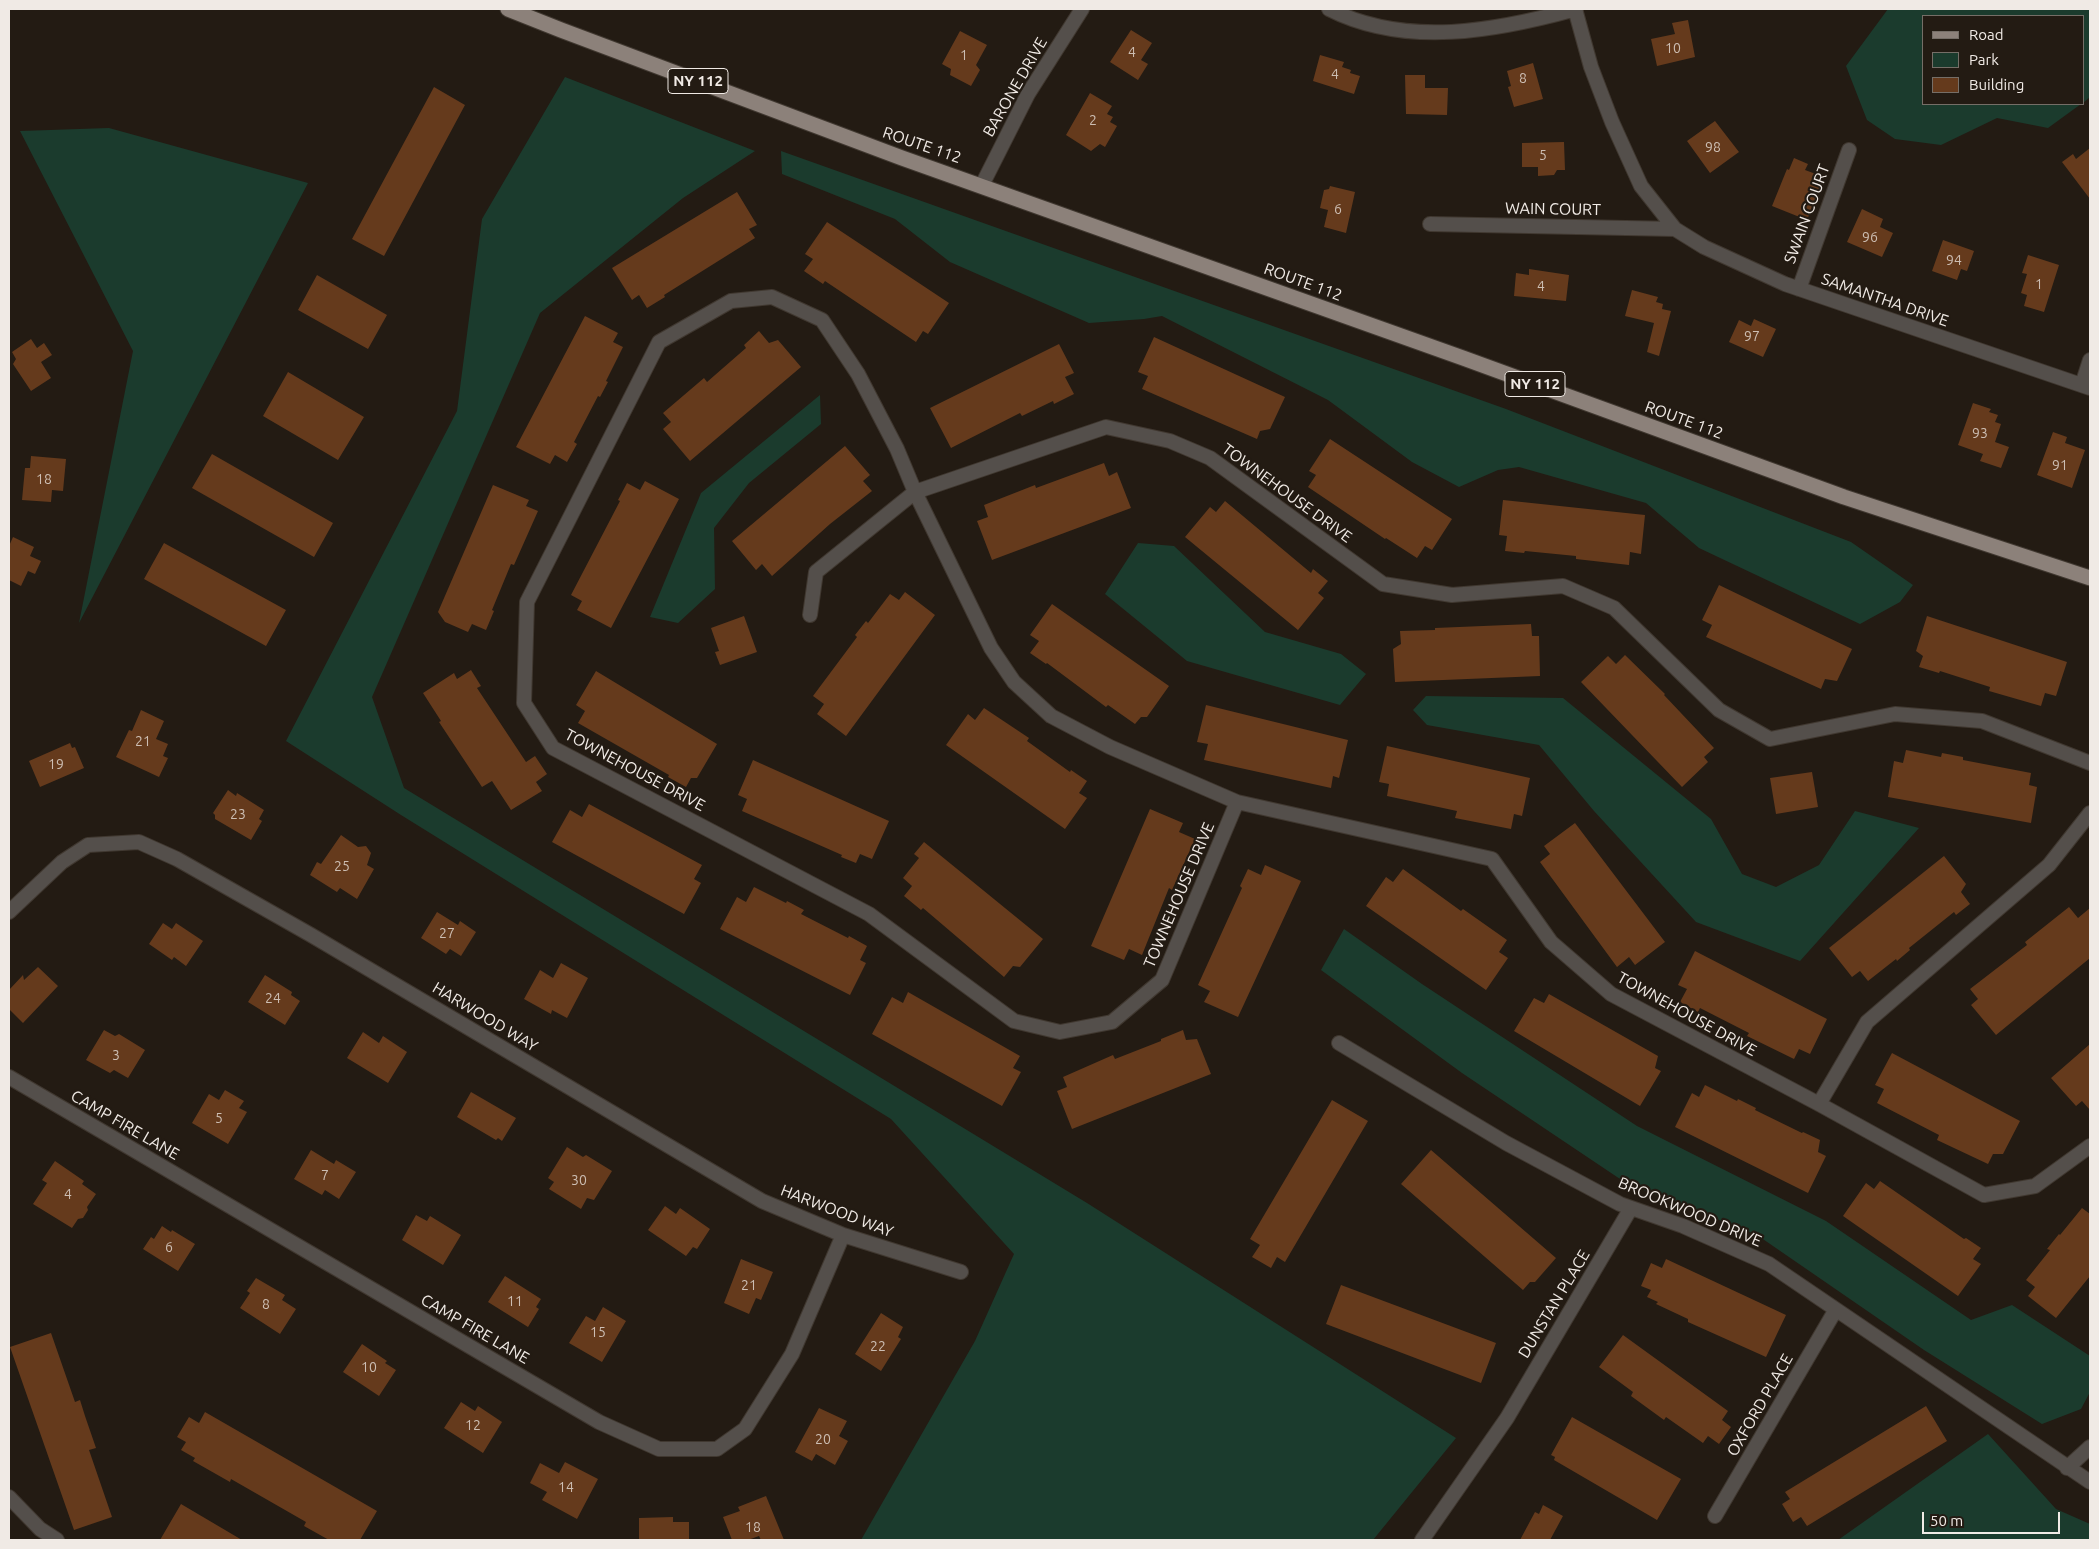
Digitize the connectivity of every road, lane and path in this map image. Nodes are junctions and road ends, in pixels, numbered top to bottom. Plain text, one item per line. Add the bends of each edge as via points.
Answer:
1 (508, 9) edge
2 (1082, 9) edge
3 (1329, 9) edge
4 (1575, 9) edge
5 (1849, 150) dead end
6 (982, 185) junction
7 (1430, 224) dead end
8 (1675, 229) junction
9 (1799, 289) junction
10 (2090, 360) edge
11 (2086, 386) edge
12 (915, 492) junction
13 (2090, 578) edge
14 (810, 615) dead end
15 (2090, 763) edge
16 (1237, 802) junction
17 (2090, 813) edge
18 (9, 912) edge
19 (1339, 1043) dead end
20 (9, 1077) edge
21 (1819, 1104) junction
22 (2090, 1146) edge
23 (1631, 1208) junction
24 (843, 1235) junction
25 (961, 1272) dead end
26 (1835, 1311) junction
27 (2090, 1447) edge
28 (2067, 1468) junction
29 (2090, 1482) edge
30 (9, 1497) edge
31 (1715, 1516) dead end
32 (57, 1540) edge
33 (1422, 1540) edge

1 - 6 main road, ROUTE 112 / NY 112
2 - 6 street, BARONE DRIVE via 1028,94
3 - 4 street via 1389,30 1447,32 1508,26
4 - 8 street via 1591,67 1641,186
5 - 9 street, SWAIN COURT
6 - 13 main road, ROUTE 112 / NY 112 via 1844,497
7 - 8 street, WAIN COURT
8 - 9 street, SAMANTHA DRIVE via 1740,265
9 - 11 street, SAMANTHA DRIVE
10 - 11 street
12 - 14 street via 816,572
12 - 15 street, TOWNEHOUSE DRIVE via 1106,427 1170,440 1210,458 1383,584 1452,595 1563,586 1614,608 1719,710 1770,739 1895,714 1963,719 1982,721
12 - 16 street, TOWNEHOUSE DRIVE via 991,648 1014,682 1032,701 1052,716 1110,747
12 - 16 street, TOWNEHOUSE DRIVE via 858,374 822,320 772,297 731,300 659,342 527,602 524,703 553,748 869,914 1014,1021 1060,1032 1112,1022 1162,980
16 - 21 street, TOWNEHOUSE DRIVE via 1492,859 1551,942 1611,994
17 - 21 street via 2050,865 1866,1022
18 - 24 street, HARWOOD WAY via 62,862 88,845 139,842 177,858 311,935 762,1201
19 - 23 street, BROOKWOOD DRIVE via 1506,1142
20 - 24 street, CAMP FIRE LANE via 599,1422 658,1449 717,1449 745,1429 792,1354
21 - 22 street, TOWNEHOUSE DRIVE via 1984,1196 2034,1186
23 - 26 street, BROOKWOOD DRIVE via 1683,1226 1769,1264
23 - 33 street, DUNSTAN PLACE via 1507,1418
24 - 25 street, HARWOOD WAY
26 - 28 street, BROOKWOOD DRIVE
26 - 31 street, OXFORD PLACE
27 - 28 street
28 - 29 street, BROOKWOOD DRIVE
30 - 32 street via 40,1529

